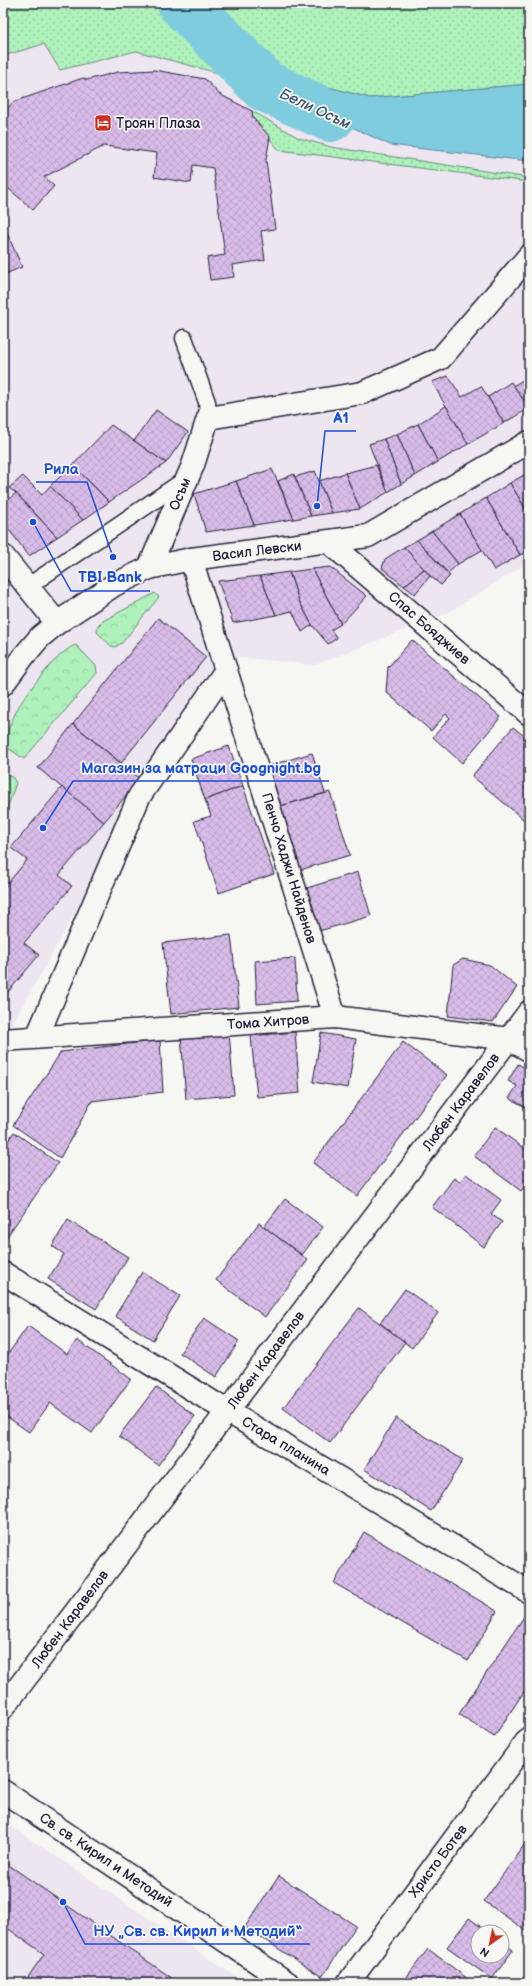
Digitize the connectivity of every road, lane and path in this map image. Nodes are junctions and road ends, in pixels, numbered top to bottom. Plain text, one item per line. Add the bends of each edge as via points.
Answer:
1 (529, 256) edge
2 (184, 338) dead end
3 (208, 418) junction
4 (529, 442) edge
5 (186, 480) junction
6 (329, 542) junction
7 (3, 556) edge
8 (191, 559) junction
9 (148, 568) junction
10 (27, 587) junction
11 (57, 623) junction
12 (226, 670) junction
13 (3, 684) edge
14 (529, 714) edge
15 (529, 1012) edge
16 (335, 1017) junction
17 (37, 1037) junction
18 (509, 1039) junction
19 (3, 1040) edge
20 (529, 1050) edge
21 (6, 1280) edge
22 (227, 1411) junction
23 (529, 1592) edge
24 (3, 1708) edge
25 (529, 1738) edge
26 (3, 1791) edge
27 (288, 1983) edge
28 (348, 1983) edge

1 - 3 street via 441,358 362,393
2 - 3 lane via 207,402
3 - 5 street, Осъм
4 - 6 street, Васил Левски via 368,536
5 - 9 street, Осъм
5 - 10 lane
6 - 8 street, Васил Левски
6 - 14 street, Спас Бояджиев
7 - 10 street
8 - 9 street, Васил Левски
8 - 12 street, Пенчо Хаджи Найденов
9 - 11 street, Васил Левски via 114,585
10 - 11 street
11 - 13 street, Васил Левски via 40,637
12 - 16 street, Пенчо Хаджи Найденов
12 - 17 street via 139,797
15 - 18 street, Любен Каравелов
16 - 17 street, Тома Хитров
16 - 18 street, Тома Хитров
17 - 19 street, Тома Хитров
18 - 20 street, Тома Хитров
18 - 22 street, Любен Каравелов
21 - 22 street, Стара планина
22 - 23 street, Стара планина
22 - 24 street, Любен Каравелов
25 - 28 street, Христо Ботев
26 - 27 street, Св. св. Кирил и Методий

